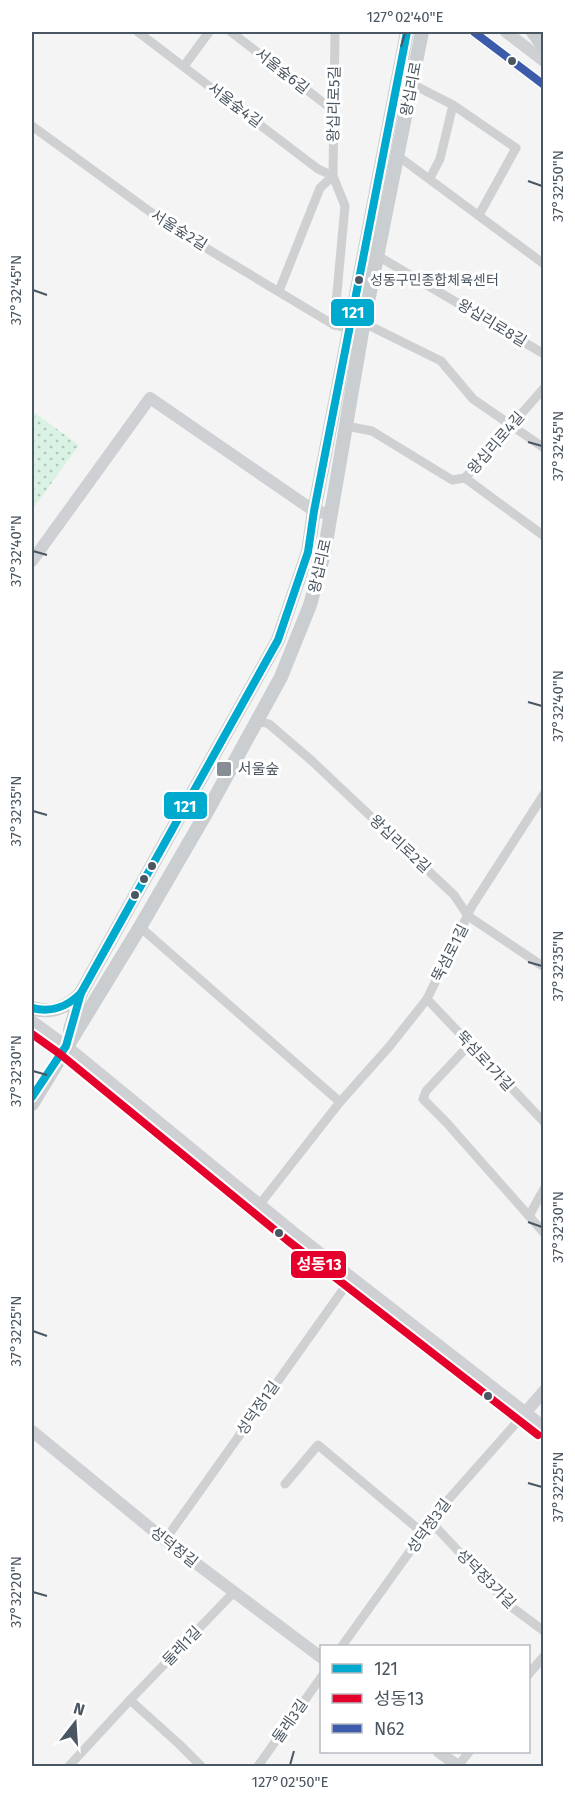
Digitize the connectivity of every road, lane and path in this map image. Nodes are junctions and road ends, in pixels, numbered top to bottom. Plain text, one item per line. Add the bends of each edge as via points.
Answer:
1 (138, 32) edge
2 (208, 32) edge
3 (231, 32) edge
4 (336, 32) edge
5 (407, 32) edge
6 (423, 32) edge
7 (474, 32) edge
8 (506, 32) edge
9 (533, 32) edge
10 (543, 47) edge
11 (543, 61) edge
12 (184, 66) junction
13 (412, 84) junction
14 (543, 85) edge
15 (453, 105) junction
16 (333, 110) junction
17 (32, 126) edge
18 (398, 156) junction
19 (333, 176) junction
20 (430, 178) junction
21 (479, 215) junction
22 (378, 256) junction
23 (543, 264) edge
24 (279, 291) junction
25 (364, 323) junction
26 (334, 325) junction
27 (350, 329) junction
28 (543, 354) edge
29 (543, 388) edge
30 (512, 425) junction
31 (346, 426) junction
32 (543, 448) edge
33 (465, 478) junction
34 (314, 511) junction
35 (331, 514) junction
36 (543, 536) edge
37 (32, 561) edge
38 (257, 721) junction
39 (543, 794) edge
40 (468, 916) junction
41 (140, 927) junction
42 (543, 967) edge
43 (81, 993) junction
44 (427, 999) junction
45 (32, 1008) edge
46 (32, 1021) edge
47 (32, 1030) edge
48 (470, 1044) junction
49 (66, 1046) junction
50 (32, 1097) edge
51 (340, 1102) junction
52 (32, 1104) edge
53 (543, 1122) edge
54 (543, 1190) edge
55 (260, 1204) junction
56 (530, 1216) junction
57 (543, 1233) edge
58 (351, 1276) junction
59 (543, 1391) edge
60 (525, 1413) junction
61 (543, 1427) edge
62 (32, 1431) edge
63 (285, 1484) dead end
64 (431, 1522) junction
65 (423, 1533) junction
66 (165, 1540) junction
67 (233, 1593) junction
68 (543, 1631) edge
69 (343, 1645) edge
70 (543, 1656) edge
71 (320, 1657) edge
72 (530, 1672) edge
73 (320, 1677) edge
74 (130, 1700) junction
75 (440, 1753) edge
76 (468, 1753) edge
77 (458, 1766) edge
78 (69, 1767) edge
79 (201, 1767) edge
80 (258, 1767) edge

1 - 12 street, 서울숲4길
2 - 12 street
3 - 16 street, 서울숲6길
4 - 16 street, 왕십리로5길
5 - 27 main road, 왕십리로
6 - 13 main road, 왕십리로
7 - 14 street
8 - 11 street
9 - 10 main road
12 - 19 street, 서울숲4길 via 318,169
13 - 15 street
13 - 18 main road, 왕십리로
15 - 20 street via 440,159
15 - 21 street via 516,148
16 - 19 street, 왕십리로5길
17 - 24 street, 서울숲2길 via 171,226
18 - 20 street
18 - 22 main road, 왕십리로
19 - 24 street via 320,188
19 - 26 street, 왕십리로5길 via 345,206
20 - 21 street
21 - 23 street
22 - 25 main road, 왕십리로
22 - 28 street, 왕십리로8길
24 - 26 street, 서울숲2길
25 - 30 street via 441,361 473,399
25 - 31 main road, 왕십리로
26 - 27 street
27 - 34 main road, 왕십리로
29 - 30 street, 왕십리로4길
30 - 32 street
30 - 33 street, 왕십리로4길
31 - 33 street, 왕십리로4길 via 372,431 452,480
31 - 35 main road, 왕십리로
33 - 36 street
34 - 35 street
34 - 37 street via 150,399
34 - 43 main road, 왕십리로 via 308,552 278,640
35 - 38 main road, 왕십리로 via 310,605
38 - 40 street, 왕십리로2길 via 269,724 312,761 454,895
38 - 41 main road, 왕십리로
39 - 40 street, 뚝섬로1길
40 - 42 street, 왕십리로2길
40 - 44 street, 뚝섬로1길
41 - 49 main road, 왕십리로
41 - 51 street
43 - 45 main road via 54,1010
43 - 49 main road, 왕십리로
44 - 48 street, 뚝섬로1가길
44 - 51 street, 뚝섬로1길
46 - 49 street
47 - 49 street
48 - 53 street, 뚝섬로1가길
48 - 56 street via 423,1099
49 - 50 main road, 왕십리로
49 - 52 main road, 왕십리로
49 - 55 street
51 - 55 street, 뚝섬로1길
54 - 56 street
55 - 58 street
56 - 57 street
58 - 60 street
58 - 66 street, 성덕정1길
59 - 60 street
60 - 61 street
60 - 64 street, 성덕정3길
62 - 66 street, 성덕정길
63 - 65 street via 318,1445
64 - 65 street, 성덕정3길
64 - 68 street, 성덕정3가길 via 510,1605
65 - 69 street, 성덕정3길
66 - 67 street, 성덕정길
67 - 71 street, 성덕정길
67 - 74 street, 둘레1길
70 - 72 street
73 - 80 street, 둘레3길
74 - 78 street, 둘레1길
74 - 79 street
75 - 77 street
76 - 77 street

